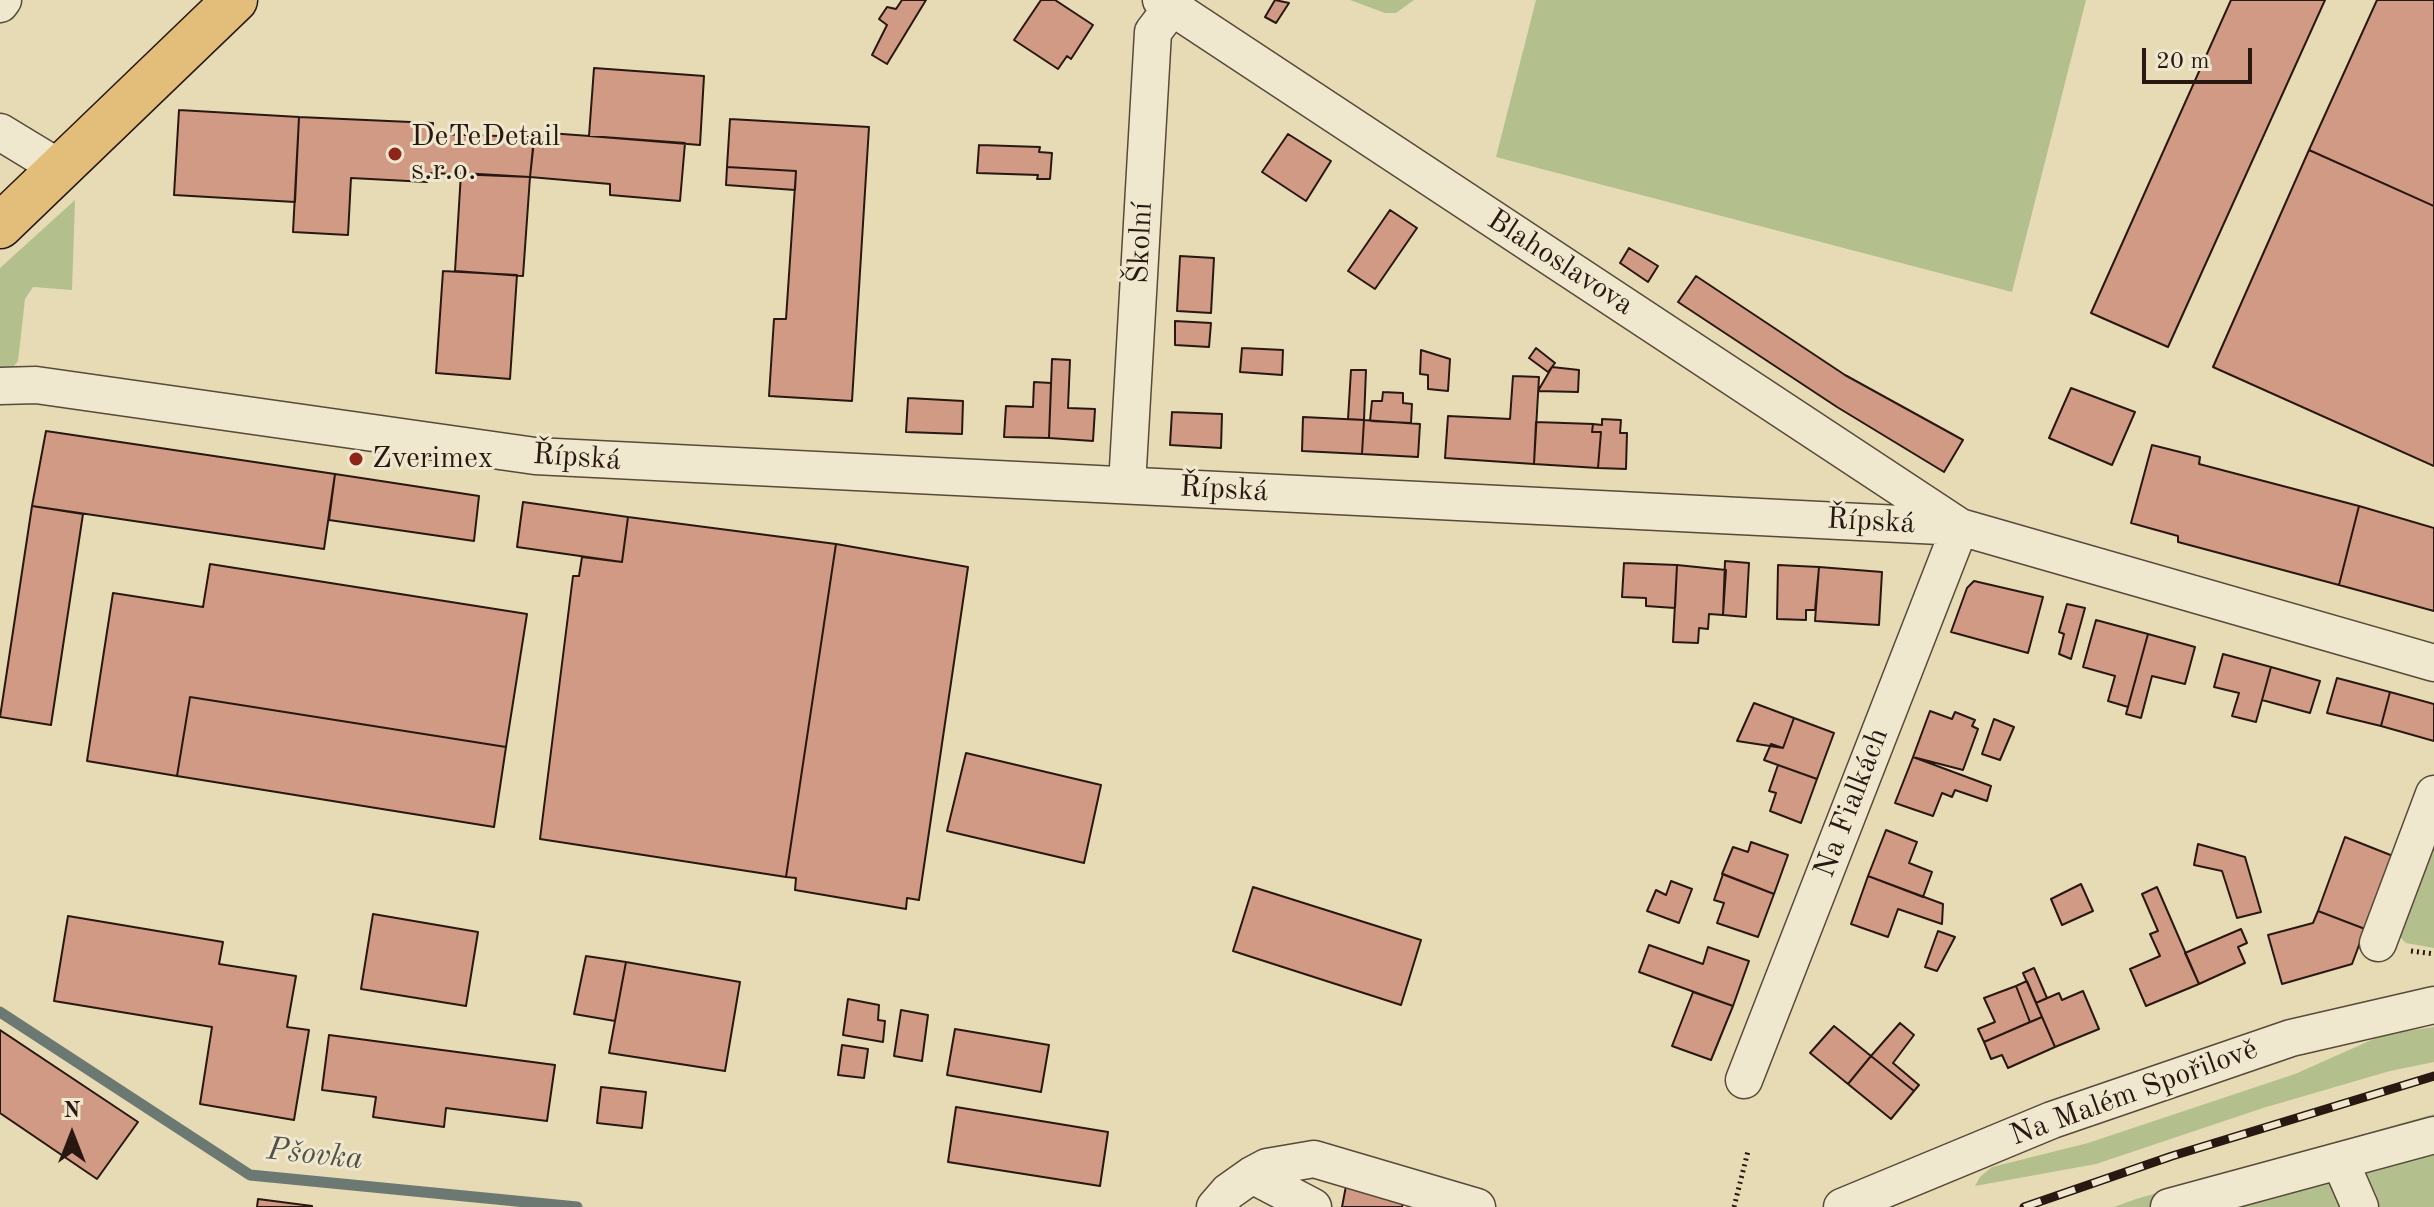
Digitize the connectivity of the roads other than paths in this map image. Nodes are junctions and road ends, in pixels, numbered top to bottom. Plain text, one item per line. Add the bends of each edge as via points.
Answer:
1 (235, 0) edge
2 (1166, 4) edge
3 (0, 132) edge
4 (61, 169) junction
5 (0, 226) edge
6 (0, 386) edge
7 (1127, 485) junction
8 (1960, 527) junction
9 (2434, 663) edge
10 (2434, 794) edge
11 (2378, 943) dead end
12 (2434, 1005) edge
13 (1744, 1080) dead end
14 (2434, 1135) edge
15 (2340, 1161) junction
16 (1252, 1175) junction
17 (1215, 1207) edge
18 (1313, 1207) edge
19 (1477, 1207) edge
20 (1842, 1207) edge
21 (2169, 1207) edge
22 (2360, 1207) edge

1 - 4 main road
2 - 7 street, Školní via 1153,32
2 - 8 street, Blahoslavova
3 - 4 street
4 - 5 main road
6 - 7 street, Řípská via 36,385 535,456
7 - 8 street, Řípská
8 - 9 street, Řípská
8 - 13 street, Na Fialkách
10 - 11 street
12 - 20 street, Na Malém Spořilově via 2291,1038 2052,1120
14 - 15 street
15 - 21 street
15 - 22 street
16 - 17 street
16 - 18 street
16 - 19 street via 1314,1159

